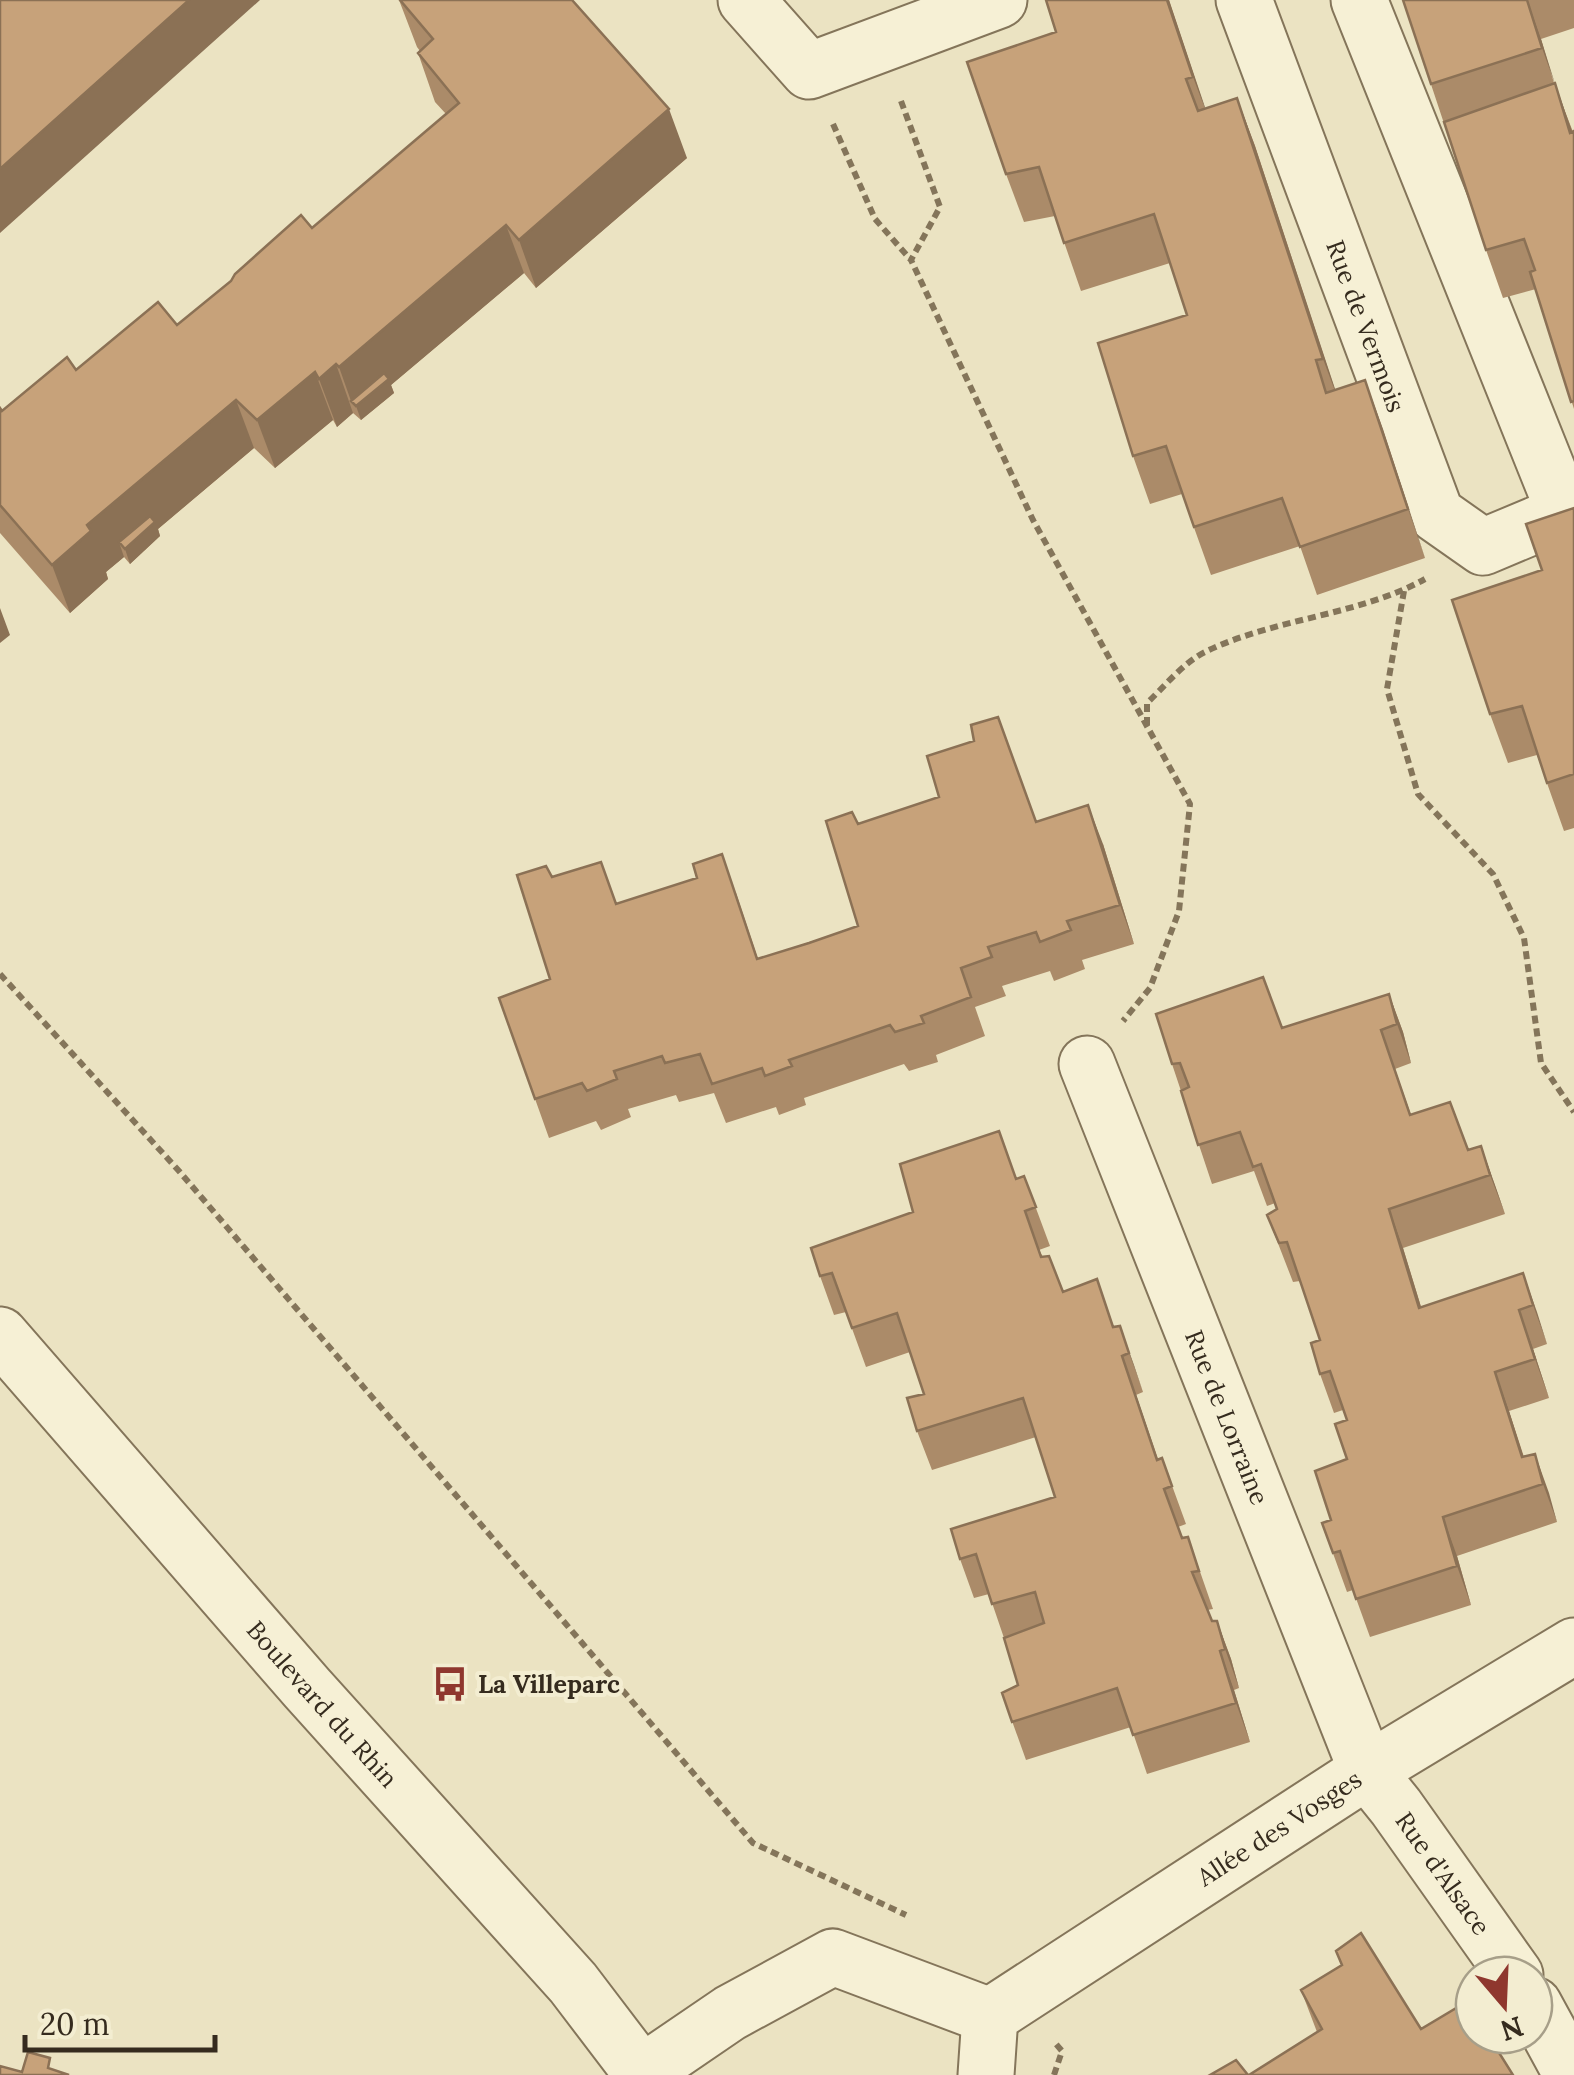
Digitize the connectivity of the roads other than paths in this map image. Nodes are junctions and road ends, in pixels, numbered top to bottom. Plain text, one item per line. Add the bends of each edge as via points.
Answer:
1 (746, 0) edge
2 (1000, 0) edge
3 (1244, 0) edge
4 (1359, 0) edge
5 (1569, 510) edge
6 (1087, 1064) road end
7 (0, 1335) edge
8 (1574, 1646) edge
9 (1367, 1771) junction
10 (1502, 1955) edge
11 (1004, 2007) junction
12 (1554, 2042) edge
13 (642, 2074) edge
14 (986, 2075) edge
15 (1572, 2075) edge

1 - 2 street via 809,70
3 - 5 street, Rue de Vermois via 1436,514 1483,546
4 - 5 street
6 - 9 street, Rue de Lorraine
7 - 13 street, Boulevard du Rhin via 574,1984
8 - 9 street, Allée des Vosges
9 - 10 street, Rue d'Alsace
9 - 11 street, Allée des Vosges
11 - 13 street via 833,1957 730,2013
11 - 14 street
12 - 15 street

